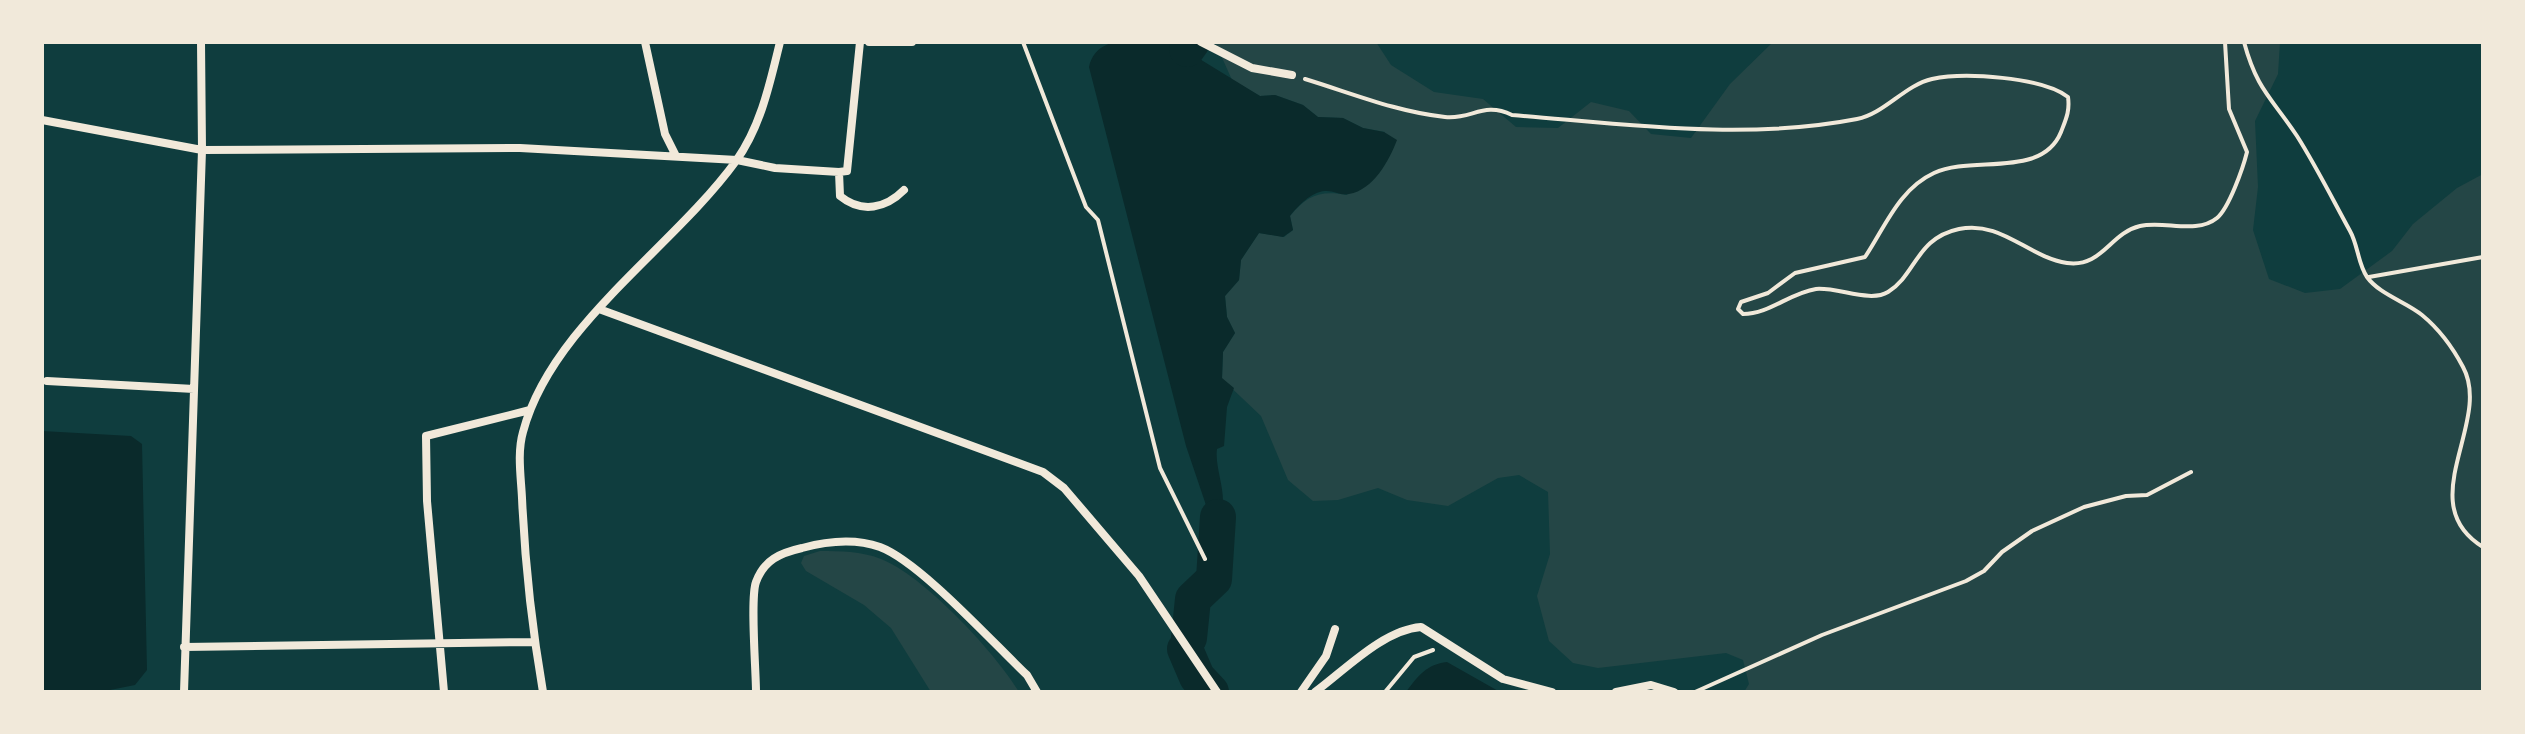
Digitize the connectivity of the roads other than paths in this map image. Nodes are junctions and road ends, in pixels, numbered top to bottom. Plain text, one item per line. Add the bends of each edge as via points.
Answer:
1 (201, 42) edge
2 (645, 42) edge
3 (780, 42) edge
4 (860, 42) edge
5 (869, 42) edge
6 (912, 42) edge
7 (1201, 42) edge
8 (1292, 75) road end
9 (42, 120) edge
10 (202, 150) junction
11 (676, 156) junction
12 (737, 160) junction
13 (839, 172) junction
14 (904, 190) dead end
15 (599, 309) junction
16 (47, 381) dead end
17 (194, 389) junction
18 (530, 410) junction
19 (1335, 629) dead end
20 (534, 642) junction
21 (439, 646) junction
22 (184, 647) junction
23 (184, 692) edge
24 (444, 692) edge
25 (543, 692) edge
26 (756, 692) edge
27 (1037, 692) edge
28 (1217, 692) edge
29 (1301, 692) edge
30 (1315, 692) edge
31 (1552, 692) edge
32 (1616, 692) edge
33 (1674, 692) edge

1 - 10 street
2 - 11 street via 665,134
3 - 12 street via 766,96
4 - 13 street via 847,171
5 - 6 street
7 - 8 street via 1252,68
9 - 10 street
10 - 11 street via 520,148
10 - 17 street
11 - 12 street
12 - 13 street
12 - 15 street
13 - 14 street via 840,196 858,206 885,206
15 - 18 street via 551,370
15 - 28 street via 1043,472 1064,488 1139,576
16 - 17 street
17 - 22 street
18 - 20 street via 520,464
18 - 21 street via 426,436
19 - 29 street via 1326,656
20 - 21 street
20 - 25 street
21 - 22 street
21 - 24 street
22 - 23 street
26 - 27 street via 753,603 761,572 785,552 840,541 878,547 916,570 1027,675
30 - 31 street via 1405,628 1421,627 1503,679
32 - 33 street via 1651,685

